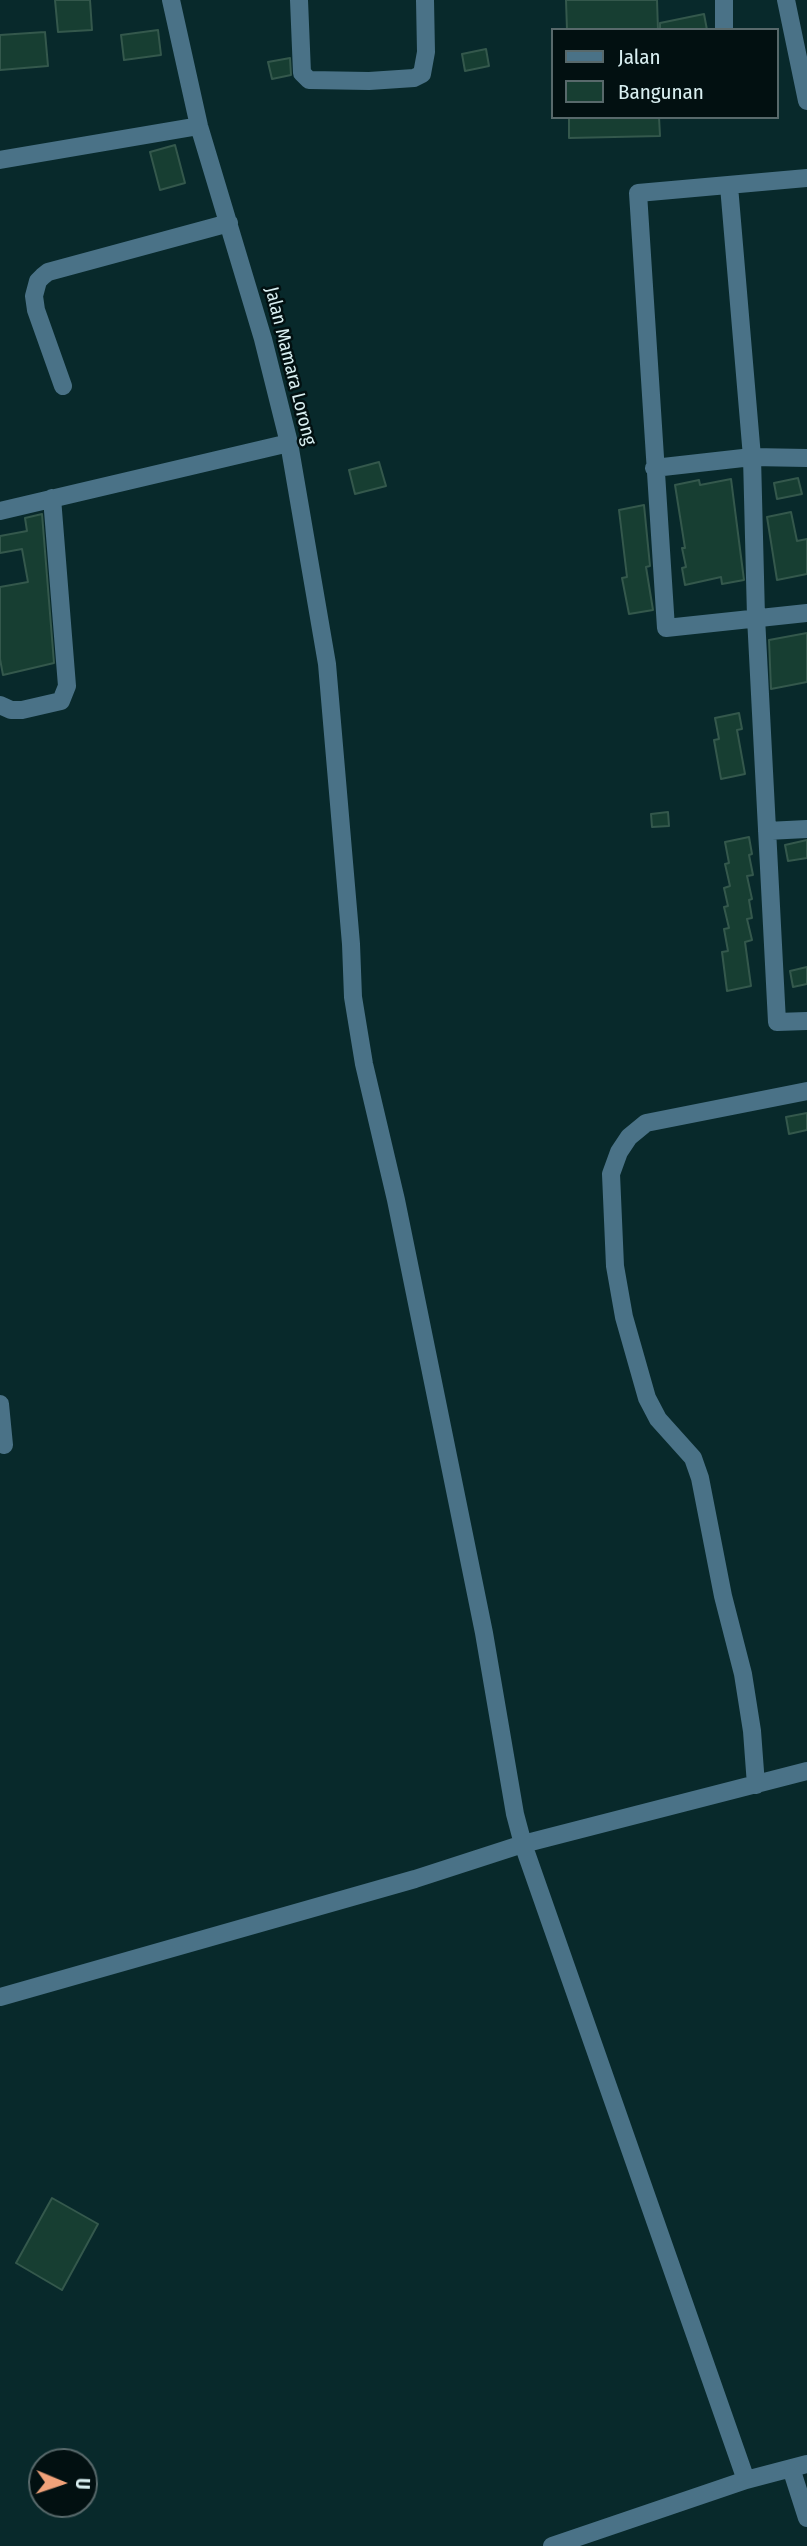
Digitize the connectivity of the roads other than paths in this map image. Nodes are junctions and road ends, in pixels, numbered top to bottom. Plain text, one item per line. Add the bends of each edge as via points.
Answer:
1 (171, 0) edge
2 (299, 0) edge
3 (425, 0) edge
4 (724, 0) edge
5 (786, 0) edge
6 (724, 28) edge
7 (807, 101) edge
8 (199, 126) junction
9 (0, 160) edge
10 (807, 178) edge
11 (729, 186) junction
12 (229, 223) junction
13 (63, 386) dead end
14 (289, 443) junction
15 (752, 457) junction
16 (807, 458) edge
17 (654, 468) junction
18 (52, 498) junction
19 (0, 510) edge
20 (807, 613) edge
21 (756, 617) junction
22 (0, 705) edge
23 (807, 829) edge
24 (767, 831) junction
25 (807, 1021) edge
26 (807, 1091) edge
27 (0, 1404) edge
28 (4, 1445) dead end
29 (807, 1771) edge
30 (756, 1785) junction
31 (523, 1844) junction
32 (0, 1997) edge
33 (799, 2466) edge
34 (746, 2480) junction
35 (807, 2518) edge
36 (552, 2546) edge

1 - 8 street, Jalan Mamara Lorong
2 - 3 street via 302,73 310,80 369,80 422,74
4 - 6 street
5 - 7 street
8 - 9 street
8 - 12 street, Jalan Mamara Lorong
10 - 11 street
11 - 15 street
11 - 17 street via 638,193
12 - 13 street via 43,276 34,296 36,310
12 - 14 street, Jalan Mamara Lorong
14 - 18 street
14 - 31 street, Jalan Mamara Lorong via 327,664 353,997 364,1064 396,1200
15 - 16 street
15 - 17 street
15 - 21 street
17 - 21 street via 666,628
18 - 19 street
18 - 22 street via 67,686 61,701 22,710
20 - 21 street
21 - 24 street
23 - 24 street
24 - 25 street via 777,1022
26 - 30 street via 646,1122 629,1137 611,1174 615,1266 624,1317 647,1398 658,1419 693,1458 700,1478 743,1674
27 - 28 street
29 - 30 street
30 - 31 street
31 - 32 street
31 - 34 street, Jalan Mamara Lorong
33 - 34 street
33 - 35 street
34 - 36 street

